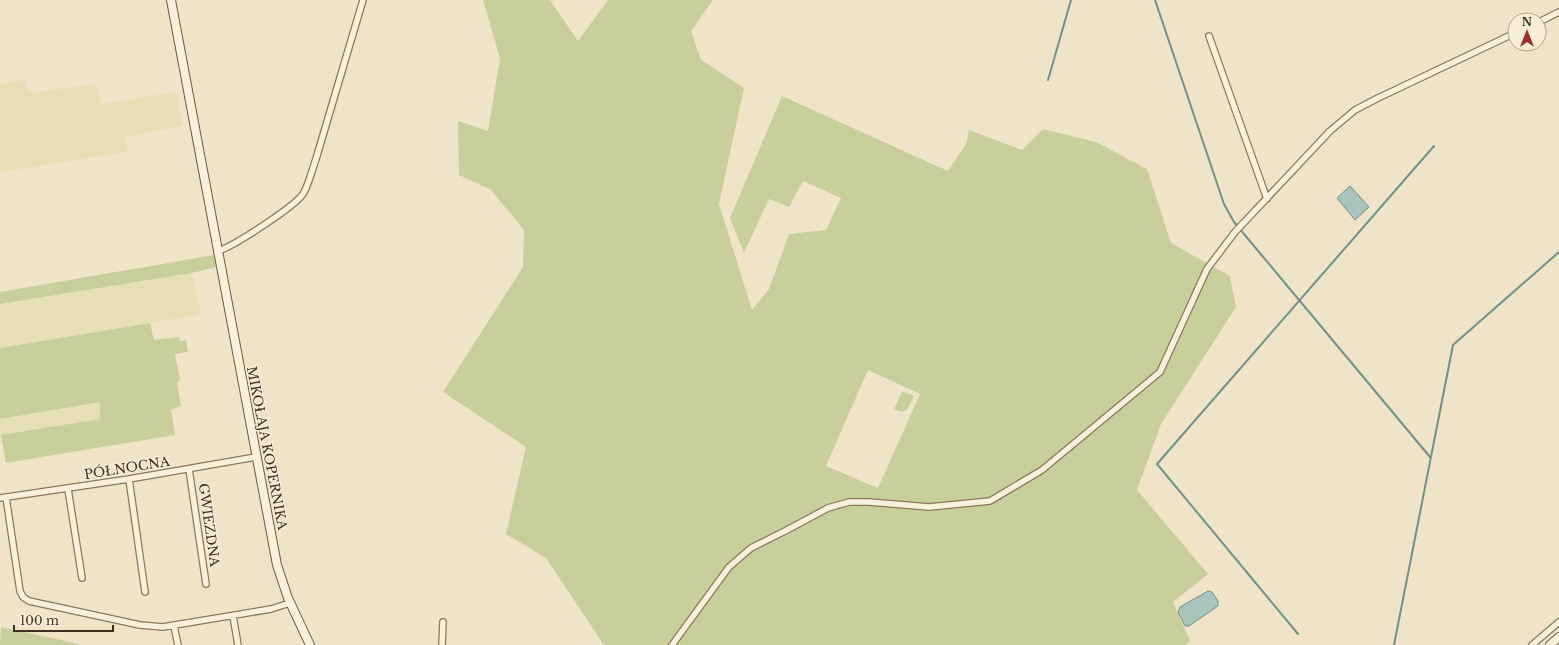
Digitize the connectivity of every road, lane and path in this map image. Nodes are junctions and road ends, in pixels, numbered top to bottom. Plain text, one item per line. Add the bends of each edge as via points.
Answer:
1 (172, 0) edge
2 (363, 0) edge
3 (1559, 12) edge
4 (1547, 18) edge
5 (1210, 36) dead end
6 (1507, 37) edge
7 (1267, 199) junction
8 (218, 251) junction
9 (256, 457) junction
10 (189, 469) junction
11 (129, 479) junction
12 (68, 488) junction
13 (3, 498) edge
14 (82, 578) dead end
15 (206, 584) dead end
16 (145, 592) dead end
17 (290, 604) junction
18 (233, 616) junction
19 (443, 622) dead end
20 (1559, 622) edge
21 (174, 626) junction
22 (1559, 637) edge
23 (178, 645) edge
24 (238, 645) edge
25 (310, 645) edge
26 (442, 645) edge
27 (672, 645) edge
28 (1532, 645) edge
29 (1550, 645) edge

1 - 8 street, MIKOŁAJA KOPERNIKA
2 - 8 street via 316,159 303,194 289,207
3 - 4 street
5 - 7 street
6 - 7 street via 1355,110 1330,131
7 - 27 street via 1235,232 1207,269 1160,372 1042,470 990,501 930,507 849,502 828,508 738,557
8 - 9 street, MIKOŁAJA KOPERNIKA
9 - 10 street, PÓŁNOCNA
9 - 17 street, MIKOŁAJA KOPERNIKA via 277,565
10 - 11 street, PÓŁNOCNA
10 - 15 street, GWIEZDNA
11 - 12 street, PÓŁNOCNA
11 - 16 street
12 - 13 street, PÓŁNOCNA
12 - 14 street
13 - 21 street via 23,597 29,601 140,625
17 - 18 street
17 - 25 street, MIKOŁAJA KOPERNIKA
18 - 21 street
18 - 24 street
19 - 26 street
20 - 28 street
21 - 23 street
22 - 29 street

